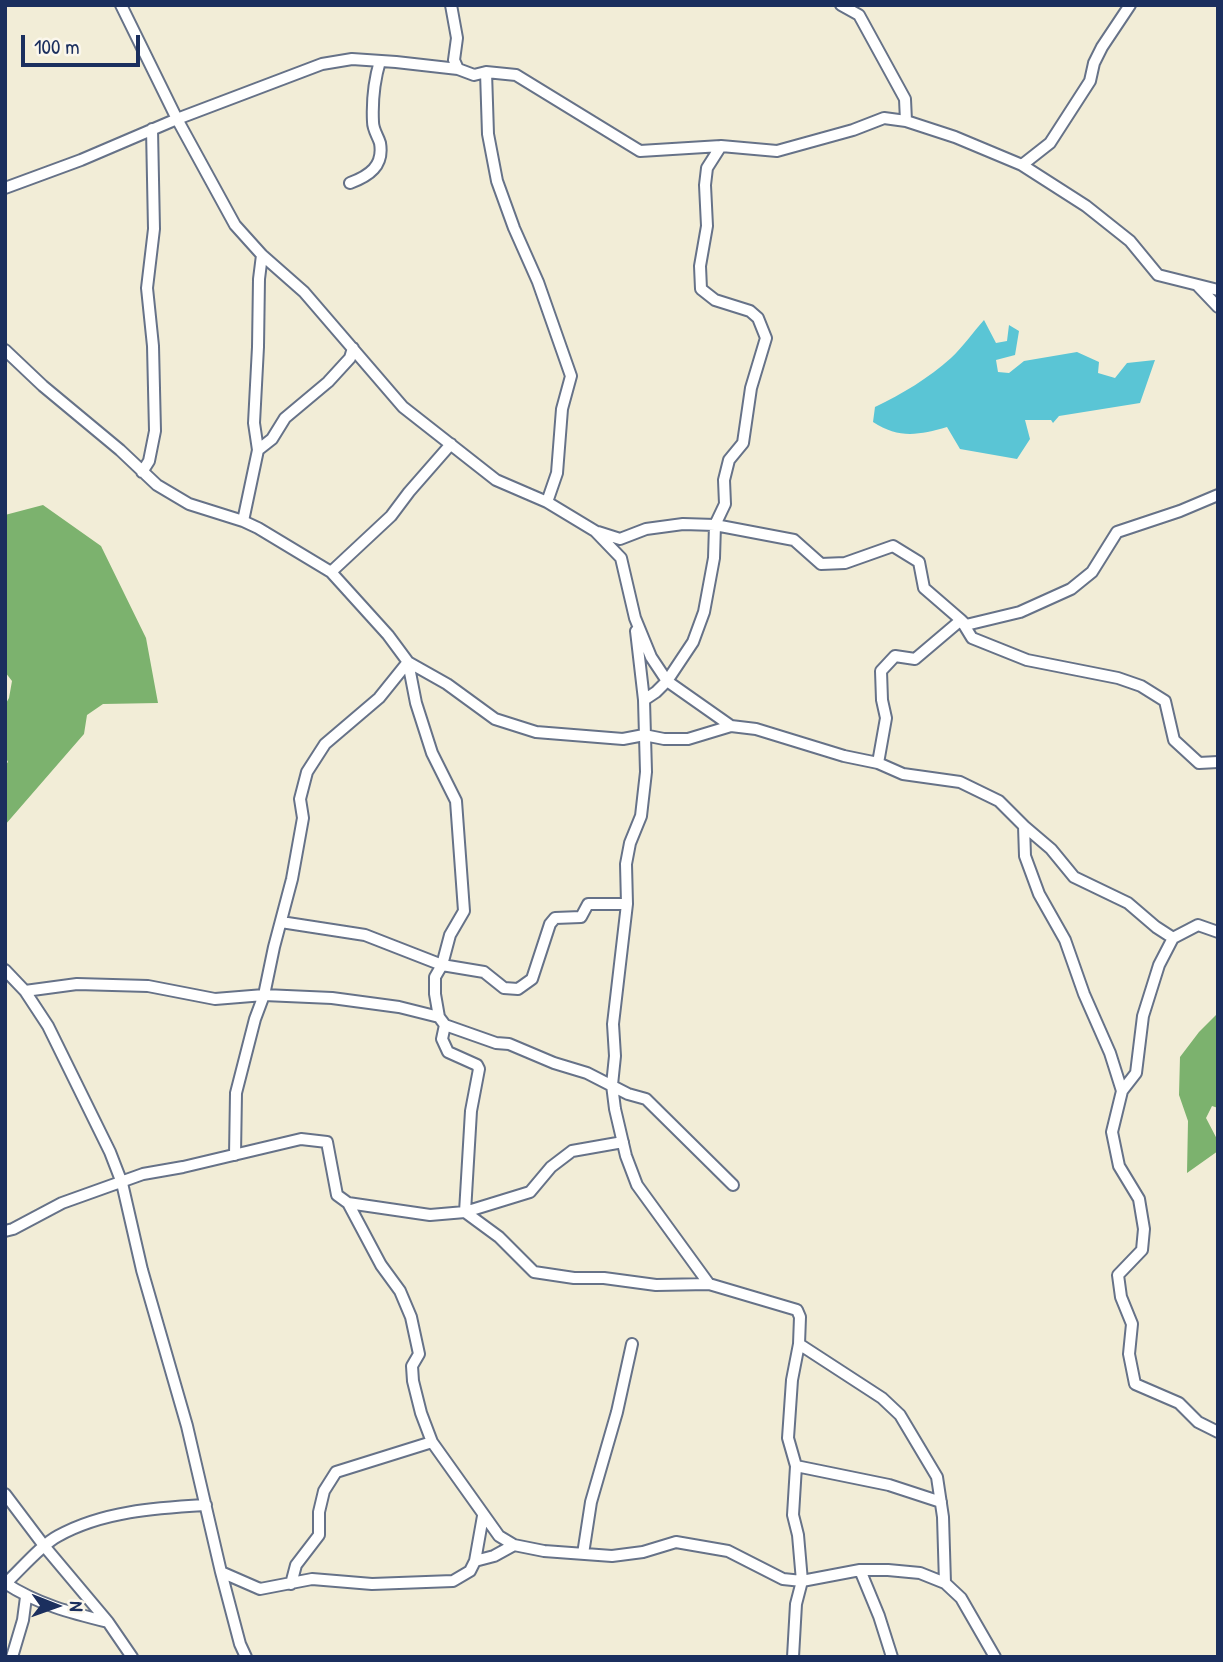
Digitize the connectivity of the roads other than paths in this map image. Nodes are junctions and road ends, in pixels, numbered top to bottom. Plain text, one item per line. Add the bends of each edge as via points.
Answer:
1 (121, 5) edge
2 (451, 5) edge
3 (841, 5) edge
4 (1130, 5) edge
5 (380, 61) junction
6 (458, 69) junction
7 (486, 72) junction
8 (177, 119) junction
9 (906, 121) junction
10 (152, 130) junction
11 (721, 146) junction
12 (1022, 165) junction
13 (350, 183) dead end
14 (5, 188) edge
15 (262, 255) junction
16 (1196, 285) junction
17 (1218, 289) edge
18 (1218, 307) edge
19 (353, 348) junction
20 (5, 350) edge
21 (452, 444) junction
22 (258, 450) junction
23 (142, 472) junction
24 (1218, 495) edge
25 (547, 502) junction
26 (243, 521) junction
27 (715, 525) junction
28 (595, 531) junction
29 (331, 572) junction
30 (635, 618) junction
31 (961, 620) junction
32 (408, 662) junction
33 (667, 681) junction
34 (644, 700) junction
35 (731, 726) junction
36 (644, 735) junction
37 (1218, 762) edge
38 (878, 763) junction
39 (1024, 826) junction
40 (628, 904) junction
41 (281, 922) junction
42 (1218, 932) edge
43 (1174, 938) junction
44 (442, 965) junction
45 (5, 970) edge
46 (25, 991) junction
47 (264, 995) junction
48 (442, 1021) junction
49 (612, 1086) junction
50 (1122, 1091) junction
51 (623, 1142) junction
52 (235, 1155) junction
53 (122, 1183) junction
54 (733, 1185) dead end
55 (348, 1203) junction
56 (465, 1212) junction
57 (5, 1231) edge
58 (709, 1284) junction
59 (632, 1344) dead end
60 (799, 1344) junction
61 (1218, 1432) edge
62 (432, 1442) junction
63 (796, 1466) junction
64 (5, 1494) edge
65 (941, 1502) junction
66 (206, 1505) junction
67 (483, 1516) junction
68 (514, 1545) junction
69 (45, 1547) junction
70 (583, 1555) junction
71 (475, 1561) junction
72 (860, 1570) junction
73 (221, 1572) junction
74 (802, 1581) junction
75 (5, 1583) edge
76 (945, 1583) junction
77 (291, 1584) junction
78 (26, 1597) junction
79 (108, 1622) junction
80 (12, 1657) edge
81 (132, 1657) edge
82 (246, 1657) edge
83 (793, 1657) edge
84 (892, 1657) edge
85 (995, 1657) edge

1 - 8 street
2 - 6 street
3 - 9 street via 859,15 865,25 905,99
4 - 12 street via 1098,55 1090,81 1050,143
5 - 6 street
5 - 8 street via 322,64
5 - 13 street via 374,80 373,126 380,143 379,163 367,177
6 - 7 street via 474,75
7 - 11 street via 516,75 640,151
7 - 25 street via 488,134 497,180 571,376 562,409 557,473
8 - 10 street
8 - 15 street via 235,225
9 - 11 street via 884,118 778,151
9 - 12 street
10 - 14 street
10 - 23 street via 153,229 147,288 155,431
11 - 27 street via 707,167 701,289 715,300 750,311 766,338 751,388 743,443 729,460 725,504
12 - 16 street via 1130,241 1158,275
15 - 19 street via 304,292
15 - 22 street via 254,424
16 - 17 street
16 - 18 street
19 - 21 street via 403,407
19 - 22 street via 350,358 328,382 285,418 272,439
20 - 23 street
21 - 25 street via 496,480
21 - 29 street via 391,516
22 - 26 street
23 - 26 street via 189,505
24 - 31 street via 1117,532 1092,572 1070,589 1020,612 966,625
25 - 28 street
26 - 29 street
27 - 28 street via 646,529 620,539
27 - 31 street via 794,540 821,564 845,563 893,546 919,562 924,588
27 - 33 street via 704,612 694,642
28 - 30 street via 621,558
29 - 32 street
30 - 33 street
30 - 34 street
31 - 37 street via 972,638 1027,660 1140,686 1165,701 1174,740 1199,763
31 - 38 street via 915,659 895,656 881,671 886,718
32 - 36 street via 495,719 536,732 622,739
32 - 41 street via 379,698 325,744 307,772 300,799 303,818
32 - 44 street via 432,752 456,801 464,911 450,935
33 - 34 street
33 - 35 street
34 - 36 street
35 - 36 street via 688,740
35 - 38 street
36 - 40 street via 646,772 640,816 625,864
38 - 39 street via 903,774 960,782 999,802
39 - 43 street via 1074,877 1128,903
39 - 50 street via 1025,856 1039,894 1065,940
40 - 44 street via 588,904 580,917 555,918 533,979 518,989 504,988 484,972
40 - 49 street
41 - 44 street via 365,935
41 - 47 street
42 - 43 street via 1198,925
43 - 50 street via 1159,965 1143,1016 1136,1073
44 - 48 street via 435,977
45 - 46 street
46 - 47 street via 77,984 148,986 215,999
46 - 53 street via 48,1026
47 - 48 street via 399,1007
47 - 52 street via 236,1093
48 - 49 street
48 - 56 street via 448,1052 479,1069 471,1111
49 - 51 street
49 - 54 street via 646,1099
50 - 61 street via 1112,1132 1119,1167 1139,1199 1143,1229 1142,1250 1118,1275 1132,1324 1129,1354 1135,1384 1179,1403 1198,1422
51 - 56 street via 572,1152 551,1167 530,1192
51 - 58 street via 637,1185
52 - 53 street via 143,1174
52 - 55 street via 301,1139 327,1142 337,1195
53 - 57 street via 62,1203
53 - 66 street
55 - 56 street via 430,1215
55 - 62 street via 411,1317 419,1354 412,1366 413,1381
56 - 58 street via 534,1272 656,1285
58 - 60 street via 797,1310
59 - 70 street via 591,1502
60 - 63 street via 788,1438
60 - 65 street via 882,1398 900,1415 937,1477
62 - 67 street
62 - 77 street via 336,1472 324,1491 320,1535 296,1565
63 - 65 street via 889,1485
63 - 74 street via 793,1515
64 - 69 street
65 - 76 street
66 - 69 street via 145,1509 94,1522 57,1536
66 - 73 street
67 - 68 street via 499,1536
67 - 71 street
68 - 70 street
68 - 71 street
69 - 75 street
69 - 79 street
70 - 74 street via 643,1552 676,1542 728,1551 783,1580
71 - 77 street via 470,1571 453,1580 372,1584 312,1579
72 - 74 street
72 - 76 street via 920,1573
72 - 84 street
73 - 77 street via 260,1589
73 - 82 street
74 - 83 street
75 - 78 street
76 - 85 street via 961,1598
78 - 79 street
78 - 80 street
79 - 81 street

